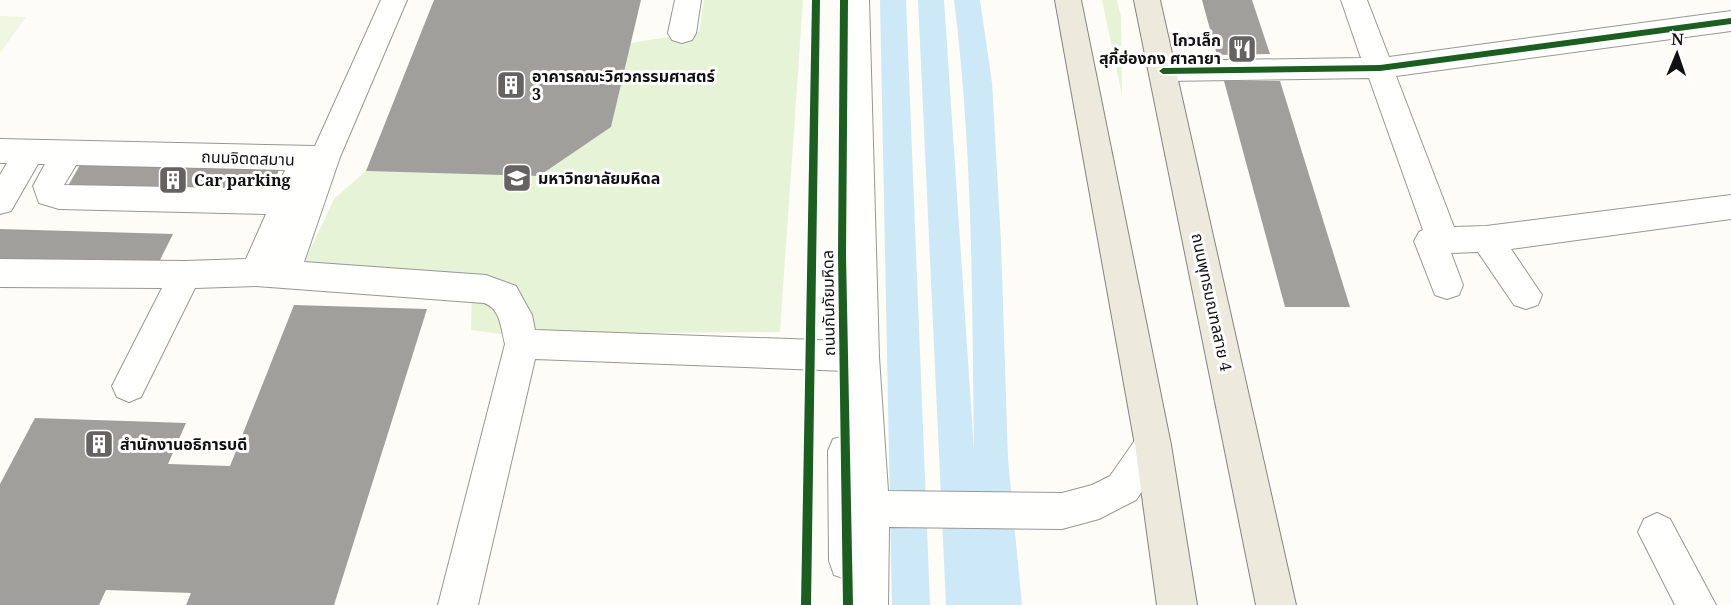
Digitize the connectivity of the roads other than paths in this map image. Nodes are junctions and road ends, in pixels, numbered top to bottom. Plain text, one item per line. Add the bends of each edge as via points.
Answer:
1 (394, 0) edge
2 (688, 0) edge
3 (844, 0) edge
4 (856, 0) edge
5 (1068, 0) edge
6 (1147, 0) edge
7 (1354, 0) edge
8 (1720, 0) edge
9 (1731, 13) edge
10 (1731, 21) edge
11 (682, 33) dead end
12 (1380, 68) junction
13 (1163, 71) junction
14 (15, 151) edge
15 (67, 153) junction
16 (315, 158) junction
17 (0, 202) edge
18 (286, 202) junction
19 (1731, 207) edge
20 (1486, 239) junction
21 (1443, 241) junction
22 (0, 273) edge
23 (270, 273) junction
24 (185, 275) junction
25 (1446, 285) dead end
26 (1526, 295) dead end
27 (522, 344) junction
28 (853, 357) junction
29 (129, 386) dead end
30 (1153, 445) junction
31 (887, 509) junction
32 (1657, 532) dead end
33 (458, 605) edge
34 (848, 605) edge
35 (867, 605) edge
36 (1177, 605) edge
37 (1276, 605) edge
38 (1696, 605) edge

1 - 16 street
2 - 11 street
3 - 28 street, ถนนกันภัยมหิดล via 842,255
4 - 28 street, ถนนกันภัยมหิดล
5 - 30 main road
6 - 13 main road, ถนนพุทธมณฑลสาย 4
7 - 12 street
8 - 9 street
10 - 12 street
12 - 13 street
12 - 21 street
13 - 37 main road, ถนนพุทธมณฑลสาย 4
14 - 15 street, ถนนจิตตสมาน
14 - 17 street
15 - 16 street, ถนนจิตตสมาน
15 - 18 street via 48,186 50,194 59,197
16 - 18 street
16 - 23 street
18 - 23 street
19 - 20 street
20 - 21 street
20 - 26 street
21 - 25 street via 1430,241
22 - 24 street
23 - 24 street
23 - 27 street via 486,289 504,296 515,315
24 - 29 street
27 - 28 street
27 - 33 street
28 - 31 street, ถนนกันภัยมหิดล
28 - 34 street, ถนนกันภัยมหิดล
30 - 31 street via 1123,488 1099,501 1062,511
30 - 36 main road
31 - 35 street, ถนนกันภัยมหิดล
32 - 38 street

